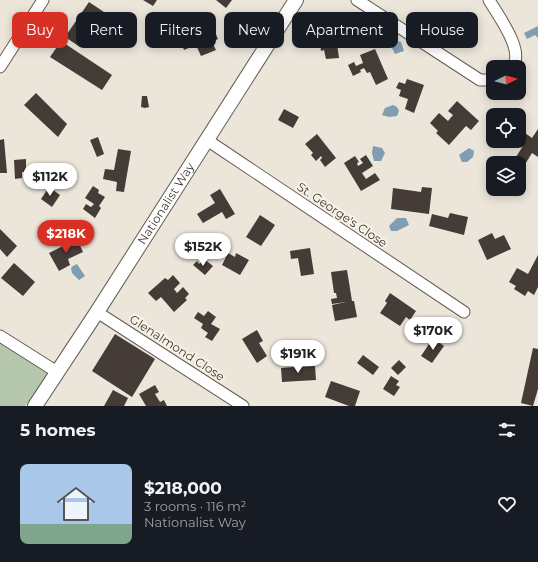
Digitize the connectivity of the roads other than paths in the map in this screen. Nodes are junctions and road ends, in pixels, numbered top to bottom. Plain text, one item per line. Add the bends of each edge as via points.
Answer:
1 (43, 0) edge
2 (296, 0) edge
3 (357, 0) edge
4 (489, 0) edge
5 (515, 60) edge
6 (0, 67) edge
7 (486, 80) edge
8 (207, 140) junction
9 (97, 312) junction
10 (464, 312) dead end
11 (0, 336) edge
12 (57, 372) junction
13 (35, 406) edge
14 (243, 406) edge

1 - 6 street
2 - 8 street, Nationalist Way
3 - 7 street via 480,80
4 - 5 street via 514,42
8 - 9 street, Nationalist Way
8 - 10 street, St. George's Close
9 - 12 street, Nationalist Way
9 - 14 street, Glenalmond Close
11 - 12 street
12 - 13 street, Nationalist Way

